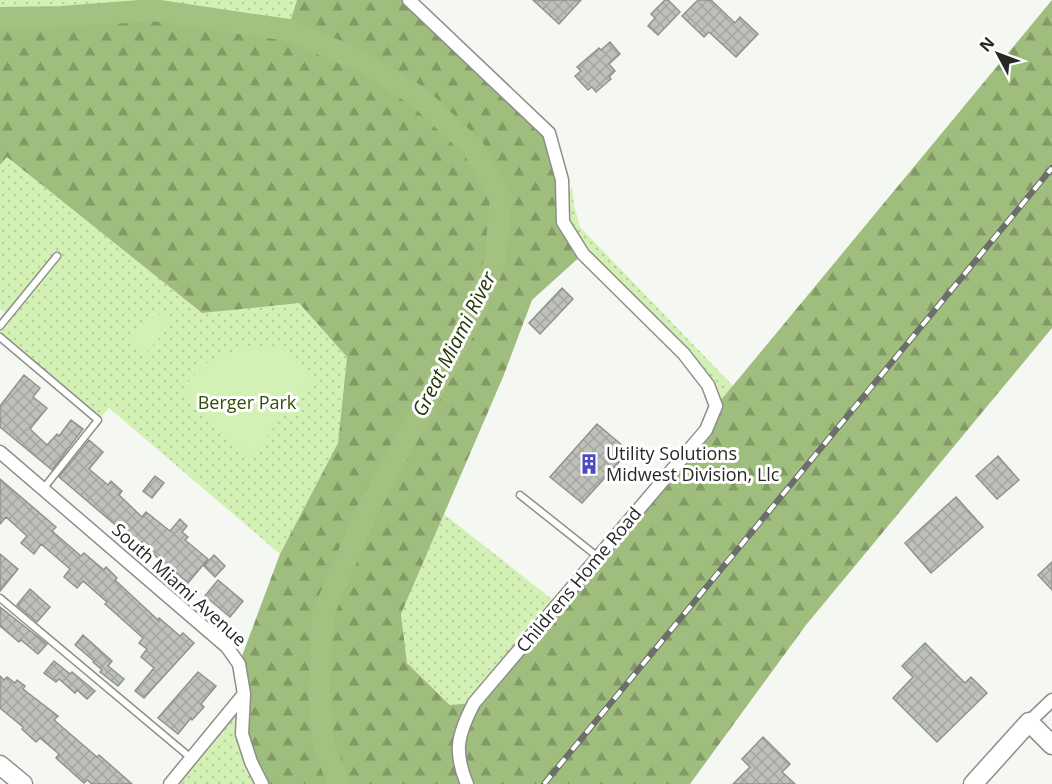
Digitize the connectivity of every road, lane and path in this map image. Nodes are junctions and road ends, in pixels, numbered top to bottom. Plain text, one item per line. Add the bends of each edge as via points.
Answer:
1 (409, 0) edge
2 (57, 256) dead end
3 (0, 326) edge
4 (0, 337) edge
5 (0, 452) edge
6 (43, 489) junction
7 (520, 495) dead end
8 (598, 556) junction
9 (0, 598) edge
10 (244, 694) junction
11 (1052, 700) edge
12 (1029, 722) junction
13 (1052, 745) edge
14 (191, 758) junction
15 (0, 765) edge
16 (23, 784) edge
17 (170, 784) edge
18 (262, 784) edge
19 (467, 784) edge
20 (973, 784) edge

1 - 8 street, Childrens Home Road via 549,133 562,180 563,222 583,254 684,354 708,385 716,406 706,430
2 - 3 lane
4 - 6 lane via 98,420
5 - 6 street, South Miami Avenue
6 - 10 street, South Miami Avenue via 227,647 240,664
7 - 8 lane
8 - 19 street, Childrens Home Road via 474,703 457,746
9 - 14 lane
10 - 14 street
10 - 18 street, South Miami Avenue via 242,734
11 - 12 street
12 - 13 street
12 - 20 street
14 - 17 street
15 - 16 street

